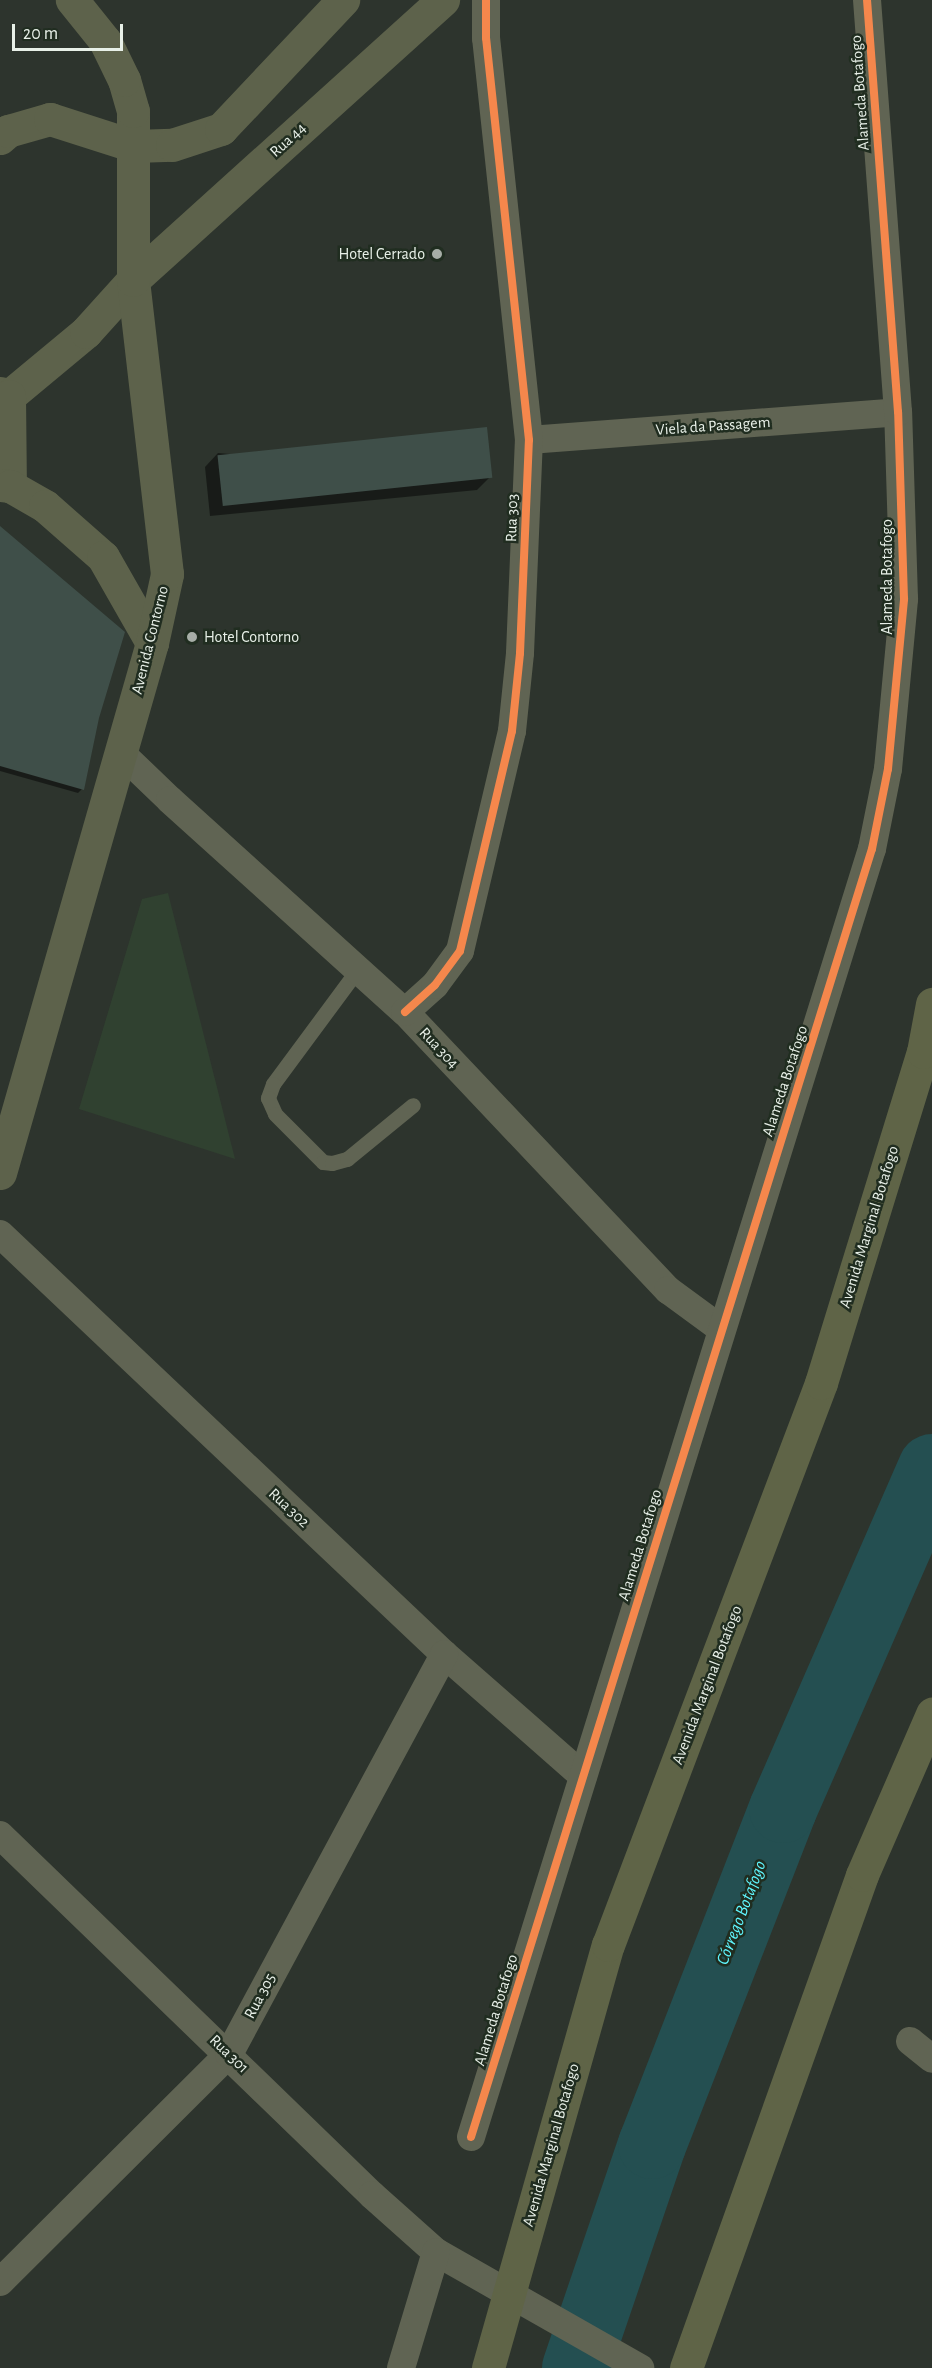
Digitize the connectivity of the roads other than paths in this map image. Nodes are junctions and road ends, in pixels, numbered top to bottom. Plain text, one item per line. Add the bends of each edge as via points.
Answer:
1 (72, 0) edge
2 (343, 0) edge
3 (443, 0) edge
4 (486, 0) edge
5 (867, 0) edge
6 (0, 138) edge
7 (134, 146) junction
8 (133, 280) junction
9 (4, 395) edge
10 (898, 412) junction
11 (529, 440) junction
12 (5, 485) edge
13 (153, 643) junction
14 (120, 752) junction
15 (358, 969) junction
16 (932, 1004) edge
17 (405, 1012) junction
18 (413, 1105) dead end
19 (0, 1173) edge
20 (0, 1234) edge
21 (720, 1329) junction
22 (444, 1654) junction
23 (932, 1714) edge
24 (583, 1776) junction
25 (0, 1835) edge
26 (910, 2041) dead end
27 (228, 2054) junction
28 (932, 2059) edge
29 (471, 2137) dead end
30 (436, 2252) junction
31 (0, 2282) edge
32 (400, 2368) edge
33 (488, 2368) edge
34 (640, 2368) edge
35 (686, 2368) edge

1 - 7 main road, Avenida Contorno via 105,41 124,80 133,111
2 - 7 main road via 221,129 172,145
3 - 8 main road, Rua 44
4 - 11 street, Rua 303 via 486,38
5 - 10 street, Alameda Botafogo
6 - 7 main road via 8,131 50,119
7 - 8 main road, Avenida Contorno
8 - 9 main road, Rua 44 via 86,332
8 - 13 main road, Avenida Contorno via 167,574
9 - 12 main road
10 - 11 street, Viela da Passagem
10 - 21 street, Alameda Botafogo via 904,599 888,769 872,849
11 - 17 street, Rua 303 via 520,653 512,731 460,951 435,985
12 - 13 main road via 45,506 103,557
13 - 14 main road, Avenida Contorno
14 - 15 street, Rua 304
14 - 19 main road, Avenida Contorno
15 - 17 street, Rua 304
15 - 18 lane via 273,1084 268,1098 275,1114 323,1162 332,1163 347,1159
16 - 33 main road, Avenida Marginal Botafogo via 923,1052 821,1383 608,1945
17 - 21 street, Rua 304 via 668,1290
20 - 22 street, Rua 302
21 - 24 street, Alameda Botafogo
22 - 24 street, Rua 302
22 - 27 street, Rua 305
23 - 35 main road via 862,1875
24 - 29 street, Alameda Botafogo
25 - 27 street, Rua 301
26 - 28 street
27 - 30 street, Rua 301
27 - 31 street, Rua 305
30 - 32 street
30 - 34 street, Rua 301

